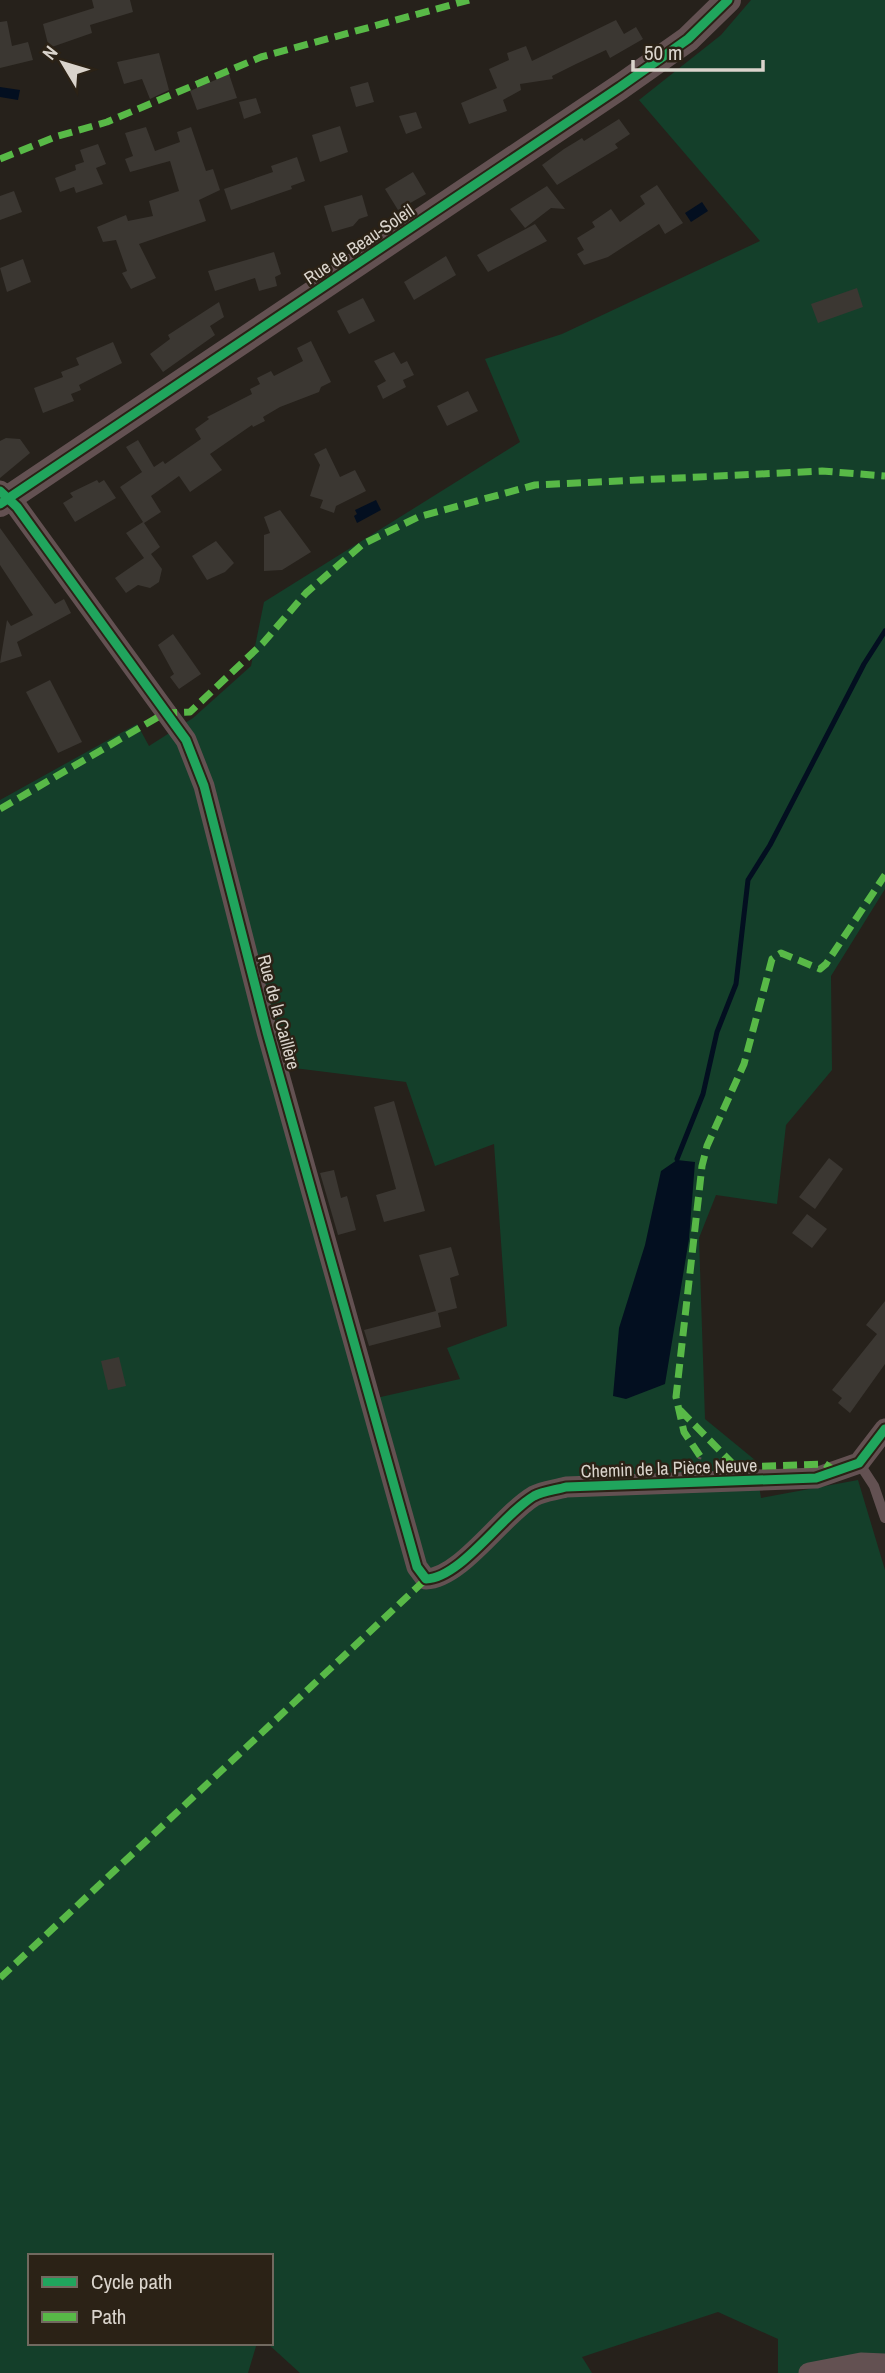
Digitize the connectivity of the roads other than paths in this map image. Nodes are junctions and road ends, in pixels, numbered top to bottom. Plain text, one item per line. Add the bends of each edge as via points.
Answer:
1 (728, 0) edge
2 (3, 498) edge
3 (885, 1429) edge
4 (859, 1463) junction
5 (885, 1518) edge
6 (426, 1579) joint
7 (885, 2364) edge
8 (809, 2373) edge

1 - 2 street, Rue de Beau-Soleil via 688,39 620,87
2 - 6 street, Rue de la Caillère via 17,507 186,740 204,786 267,1032 418,1567
3 - 4 street
4 - 5 lane via 874,1486
4 - 6 street, Chemin de la Pièce Neuve via 816,1478 566,1487 536,1495 452,1569 437,1579
7 - 8 street via 861,2363

